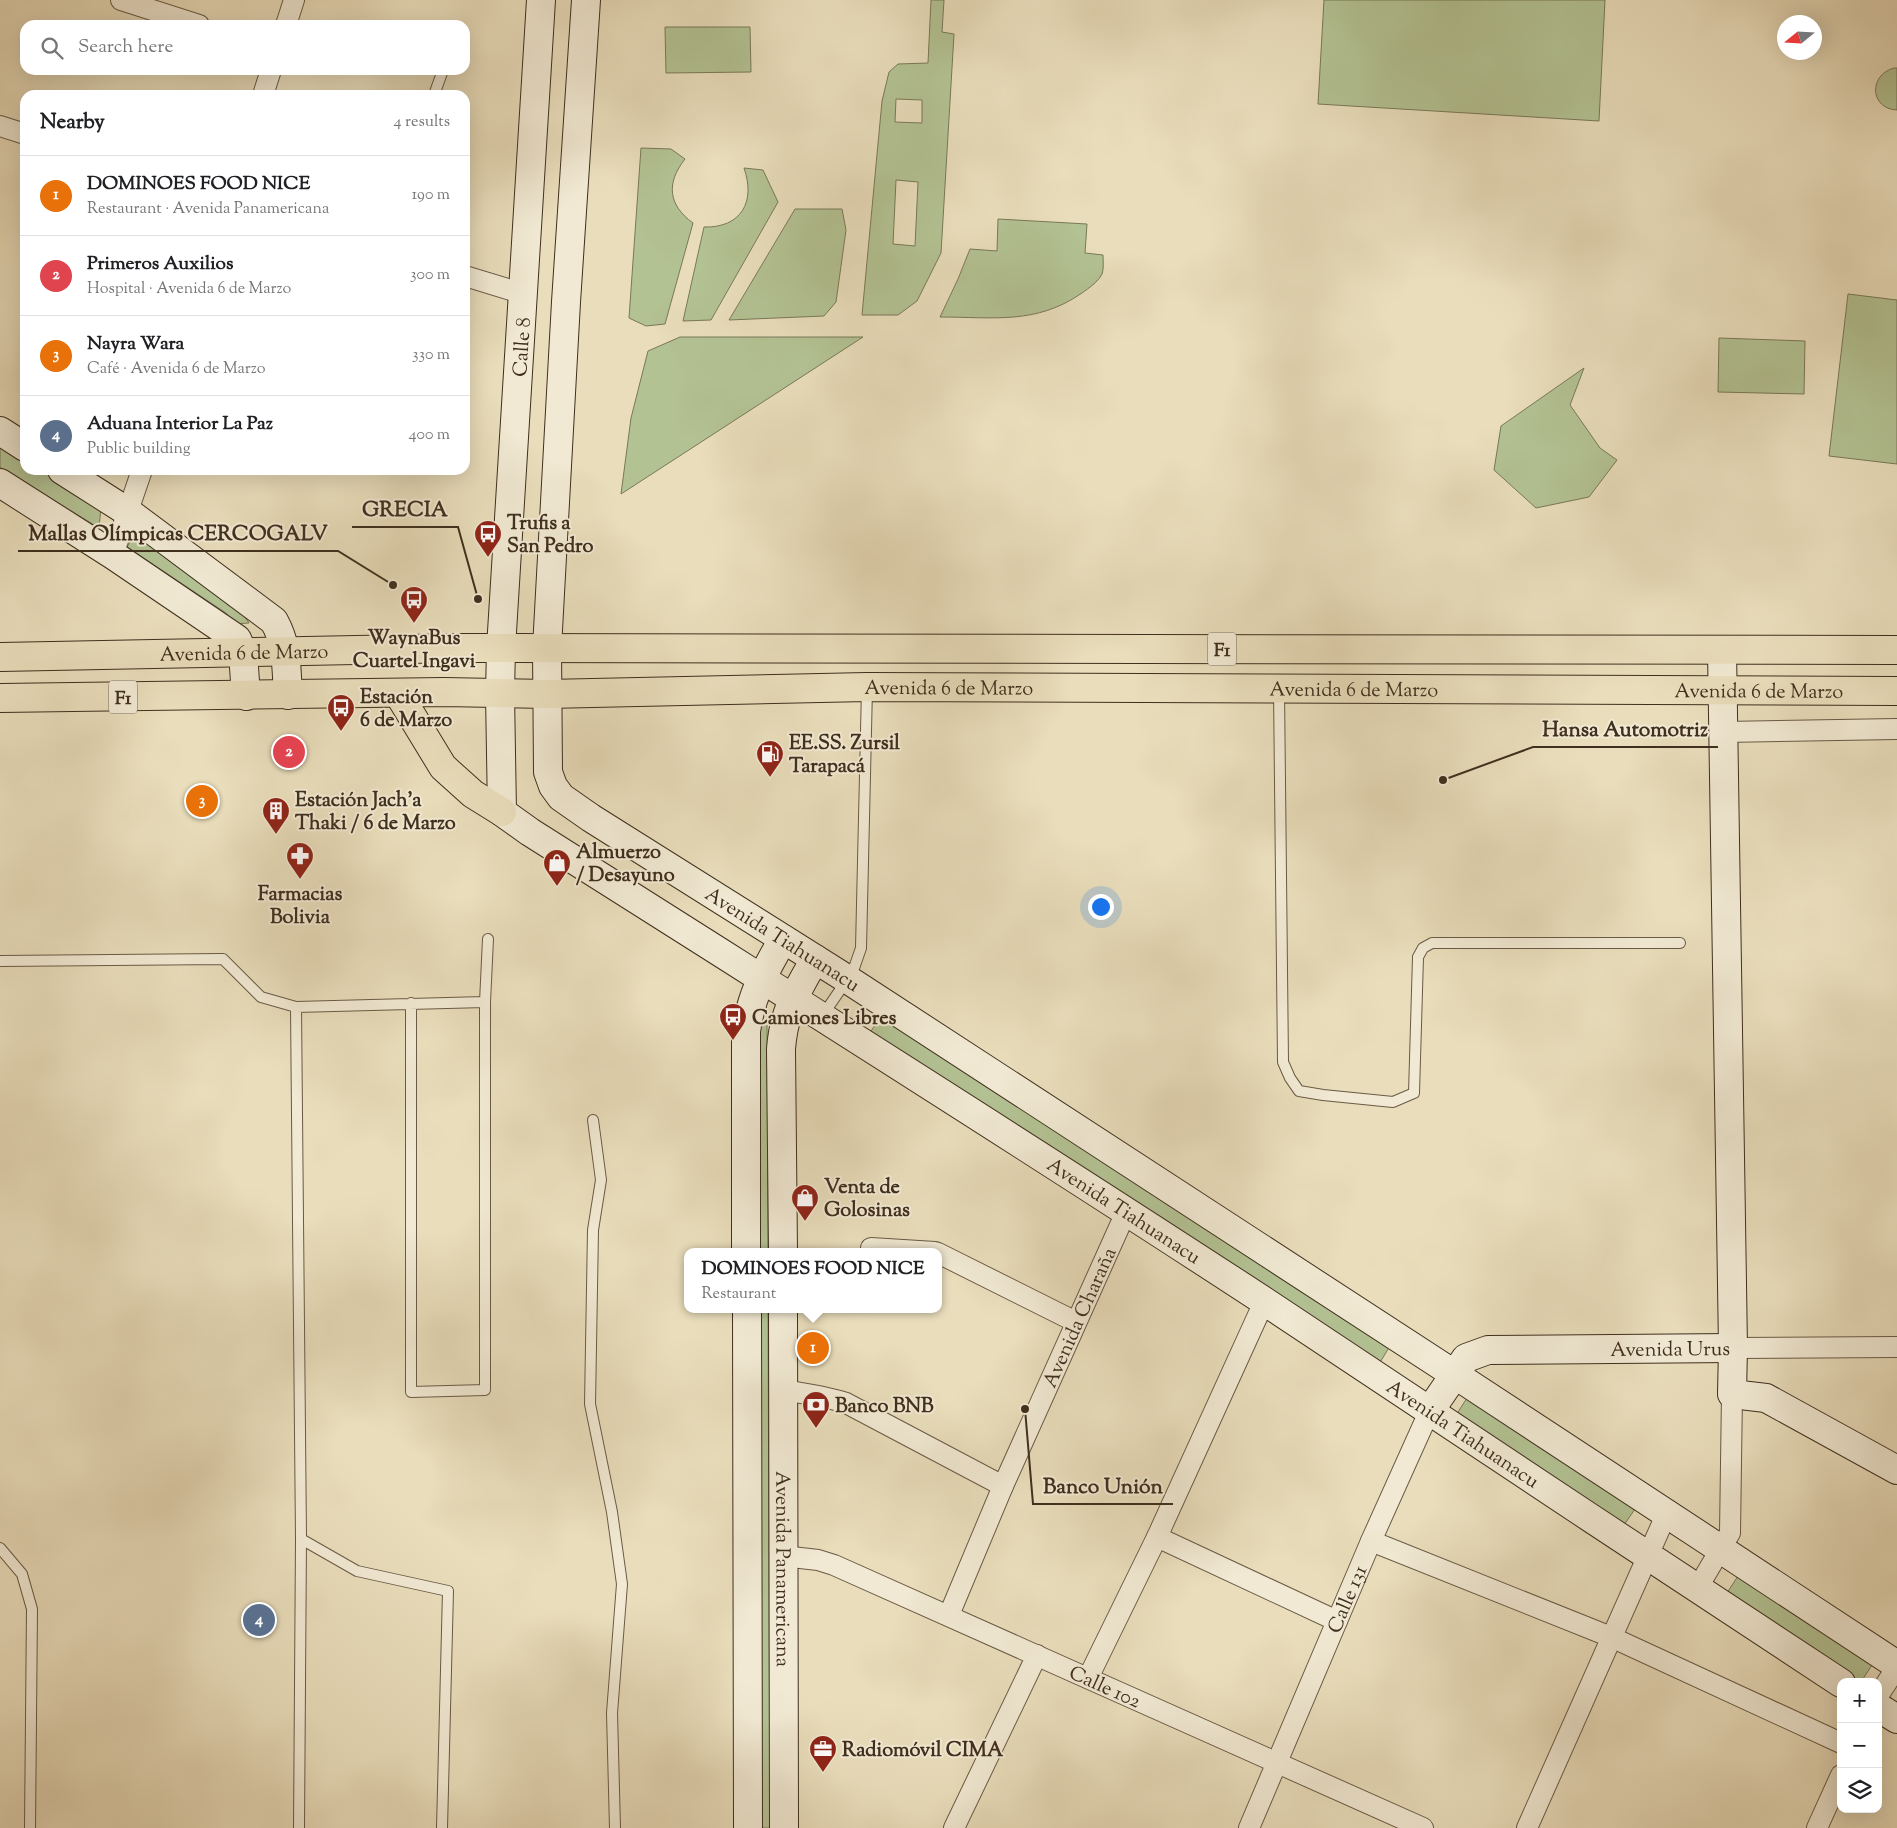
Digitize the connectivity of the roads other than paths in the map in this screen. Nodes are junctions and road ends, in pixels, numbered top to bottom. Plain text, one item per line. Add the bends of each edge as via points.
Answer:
1 (122, 0) edge
2 (294, 0) edge
3 (541, 0) edge
4 (586, 0) edge
5 (184, 20) edge
6 (288, 20) edge
7 (269, 75) edge
8 (441, 75) edge
9 (265, 90) edge
10 (436, 90) edge
11 (0, 126) edge
12 (20, 132) edge
13 (470, 278) edge
14 (524, 294) junction
15 (0, 431) edge
16 (20, 444) edge
17 (70, 475) edge
18 (140, 475) edge
19 (0, 483) edge
20 (128, 512) junction
21 (113, 554) junction
22 (501, 648) junction
23 (546, 648) junction
24 (1722, 650) junction
25 (1897, 650) edge
26 (286, 652) junction
27 (243, 653) junction
28 (0, 657) edge
29 (867, 687) junction
30 (1279, 688) junction
31 (1724, 690) junction
32 (1897, 691) edge
33 (398, 693) junction
34 (500, 694) junction
35 (547, 694) junction
36 (288, 695) junction
37 (246, 696) junction
38 (0, 698) edge
39 (1897, 730) edge
40 (1724, 732) junction
41 (502, 812) junction
42 (488, 939) dead end
43 (783, 939) junction
44 (1680, 943) dead end
45 (815, 959) junction
46 (0, 961) edge
47 (761, 978) junction
48 (847, 979) junction
49 (793, 997) junction
50 (485, 1002) junction
51 (411, 1003) junction
52 (296, 1007) junction
53 (822, 1016) junction
54 (593, 1120) dead end
55 (1126, 1212) junction
56 (746, 1248) edge
57 (783, 1248) edge
58 (942, 1256) edge
59 (1264, 1302) junction
60 (747, 1313) edge
61 (783, 1313) edge
62 (1076, 1322) junction
63 (1897, 1347) edge
64 (1733, 1348) junction
65 (1454, 1374) junction
66 (784, 1390) junction
67 (1732, 1394) junction
68 (1429, 1412) junction
69 (1897, 1470) edge
70 (1003, 1486) junction
71 (1666, 1515) junction
72 (1158, 1537) junction
73 (301, 1539) junction
74 (1371, 1541) junction
75 (0, 1548) edge
76 (1721, 1550) junction
77 (783, 1556) junction
78 (1647, 1556) junction
79 (1697, 1589) junction
80 (949, 1615) junction
81 (1336, 1621) junction
82 (1611, 1637) junction
83 (1037, 1656) junction
84 (1897, 1666) edge
85 (1088, 1678) junction
86 (1837, 1679) edge
87 (1882, 1690) edge
88 (1882, 1710) edge
89 (1897, 1719) edge
90 (1837, 1742) edge
91 (1277, 1762) junction
92 (1837, 1785) edge
93 (30, 1828) edge
94 (299, 1828) edge
95 (442, 1828) edge
96 (615, 1828) edge
97 (748, 1828) edge
98 (784, 1828) edge
99 (954, 1828) edge
100 (1249, 1828) edge
101 (1423, 1828) edge
102 (1527, 1828) edge
103 (1817, 1828) edge

1 - 5 street
2 - 6 street
3 - 14 main road, Calle 8
4 - 23 main road, Calle 8
7 - 9 street
8 - 10 lane
11 - 12 street
13 - 14 street
14 - 22 main road, Calle 8
15 - 16 main road
17 - 20 main road
18 - 20 street
19 - 21 main road
20 - 21 street
20 - 26 main road via 274,621
21 - 27 main road via 228,632 237,640
22 - 23 highway, Avenida 6 de Marzo / F1
22 - 26 highway, Avenida 6 de Marzo / F1
22 - 34 main road, Calle 8
23 - 24 highway, Avenida 6 de Marzo / F1
23 - 35 main road, Calle 8
24 - 25 highway, Avenida 6 de Marzo / F1
24 - 31 main road
26 - 27 highway, Avenida 6 de Marzo / F1
26 - 36 main road
27 - 28 highway, Avenida 6 de Marzo / F1
27 - 37 main road
29 - 30 highway, Avenida 6 de Marzo / F1
29 - 35 highway, Avenida 6 de Marzo / F1
29 - 48 lane via 861,948
30 - 31 highway, Avenida 6 de Marzo / F1
30 - 44 lane via 1283,1062 1299,1091 1393,1102 1414,1093 1418,956 1432,943
31 - 32 highway, Avenida 6 de Marzo / F1
31 - 40 main road
33 - 34 highway, Avenida 6 de Marzo / F1
33 - 36 highway, Avenida 6 de Marzo / F1
33 - 41 highway via 443,766 473,794
34 - 35 highway, Avenida 6 de Marzo / F1
34 - 41 main road
35 - 43 main road, Avenida Tiahuanacu via 548,772 561,798
36 - 37 highway, Avenida 6 de Marzo / F1
37 - 38 highway, Avenida 6 de Marzo / F1
39 - 40 street
40 - 64 main road
41 - 47 main road, Avenida Tiahuanacu
42 - 50 lane
43 - 45 main road, Avenida Tiahuanacu
43 - 47 main road
45 - 48 main road, Avenida Tiahuanacu
45 - 49 main road
46 - 52 lane via 223,959 261,997
47 - 49 main road, Avenida Tiahuanacu
47 - 56 main road via 750,1005 746,1031
48 - 53 lane
48 - 65 main road, Avenida Tiahuanacu
49 - 53 main road, Avenida Tiahuanacu
49 - 57 main road via 785,1020 781,1049
50 - 51 lane
50 - 51 lane via 485,1390 411,1392
51 - 52 lane
52 - 73 lane
53 - 55 main road, Avenida Tiahuanacu
54 - 96 lane via 601,1180 593,1230 590,1404 612,1512 622,1584 612,1713
55 - 59 main road, Avenida Tiahuanacu
55 - 62 street, Avenida Charaña
58 - 62 street
59 - 68 main road, Avenida Tiahuanacu
59 - 72 street
60 - 97 main road, Avenida Panamericana
61 - 66 main road, Avenida Panamericana
62 - 70 street, Avenida Charaña
63 - 64 street, Avenida Urus
64 - 65 main road, Avenida Urus via 1488,1350 1466,1358
64 - 67 main road
65 - 68 main road, Calle 131
65 - 71 main road, Avenida Tiahuanacu
66 - 70 street via 846,1403
66 - 77 main road, Avenida Panamericana
67 - 69 main road via 1766,1398
67 - 76 street via 1730,1533
68 - 74 street, Calle 131
68 - 78 main road, Avenida Tiahuanacu
70 - 80 street, Avenida Charaña
71 - 76 main road, Avenida Tiahuanacu
71 - 78 street
72 - 81 street
72 - 85 street
73 - 94 lane
73 - 95 lane via 357,1571 448,1592
74 - 81 street, Calle 131
74 - 82 street
75 - 93 lane via 22,1574 32,1609
76 - 79 street
76 - 84 main road, Avenida Tiahuanacu
77 - 80 street, Calle 102 via 834,1565
77 - 98 main road, Avenida Panamericana
78 - 79 main road, Avenida Tiahuanacu
78 - 82 street
79 - 86 main road, Avenida Tiahuanacu
80 - 83 street, Calle 102
81 - 91 street, Calle 131
82 - 90 street
82 - 102 street
83 - 85 street, Calle 102
83 - 99 street
84 - 87 street
85 - 91 street, Calle 102
88 - 89 main road
91 - 100 street, Calle 131
91 - 101 street, Calle 102
92 - 103 street

